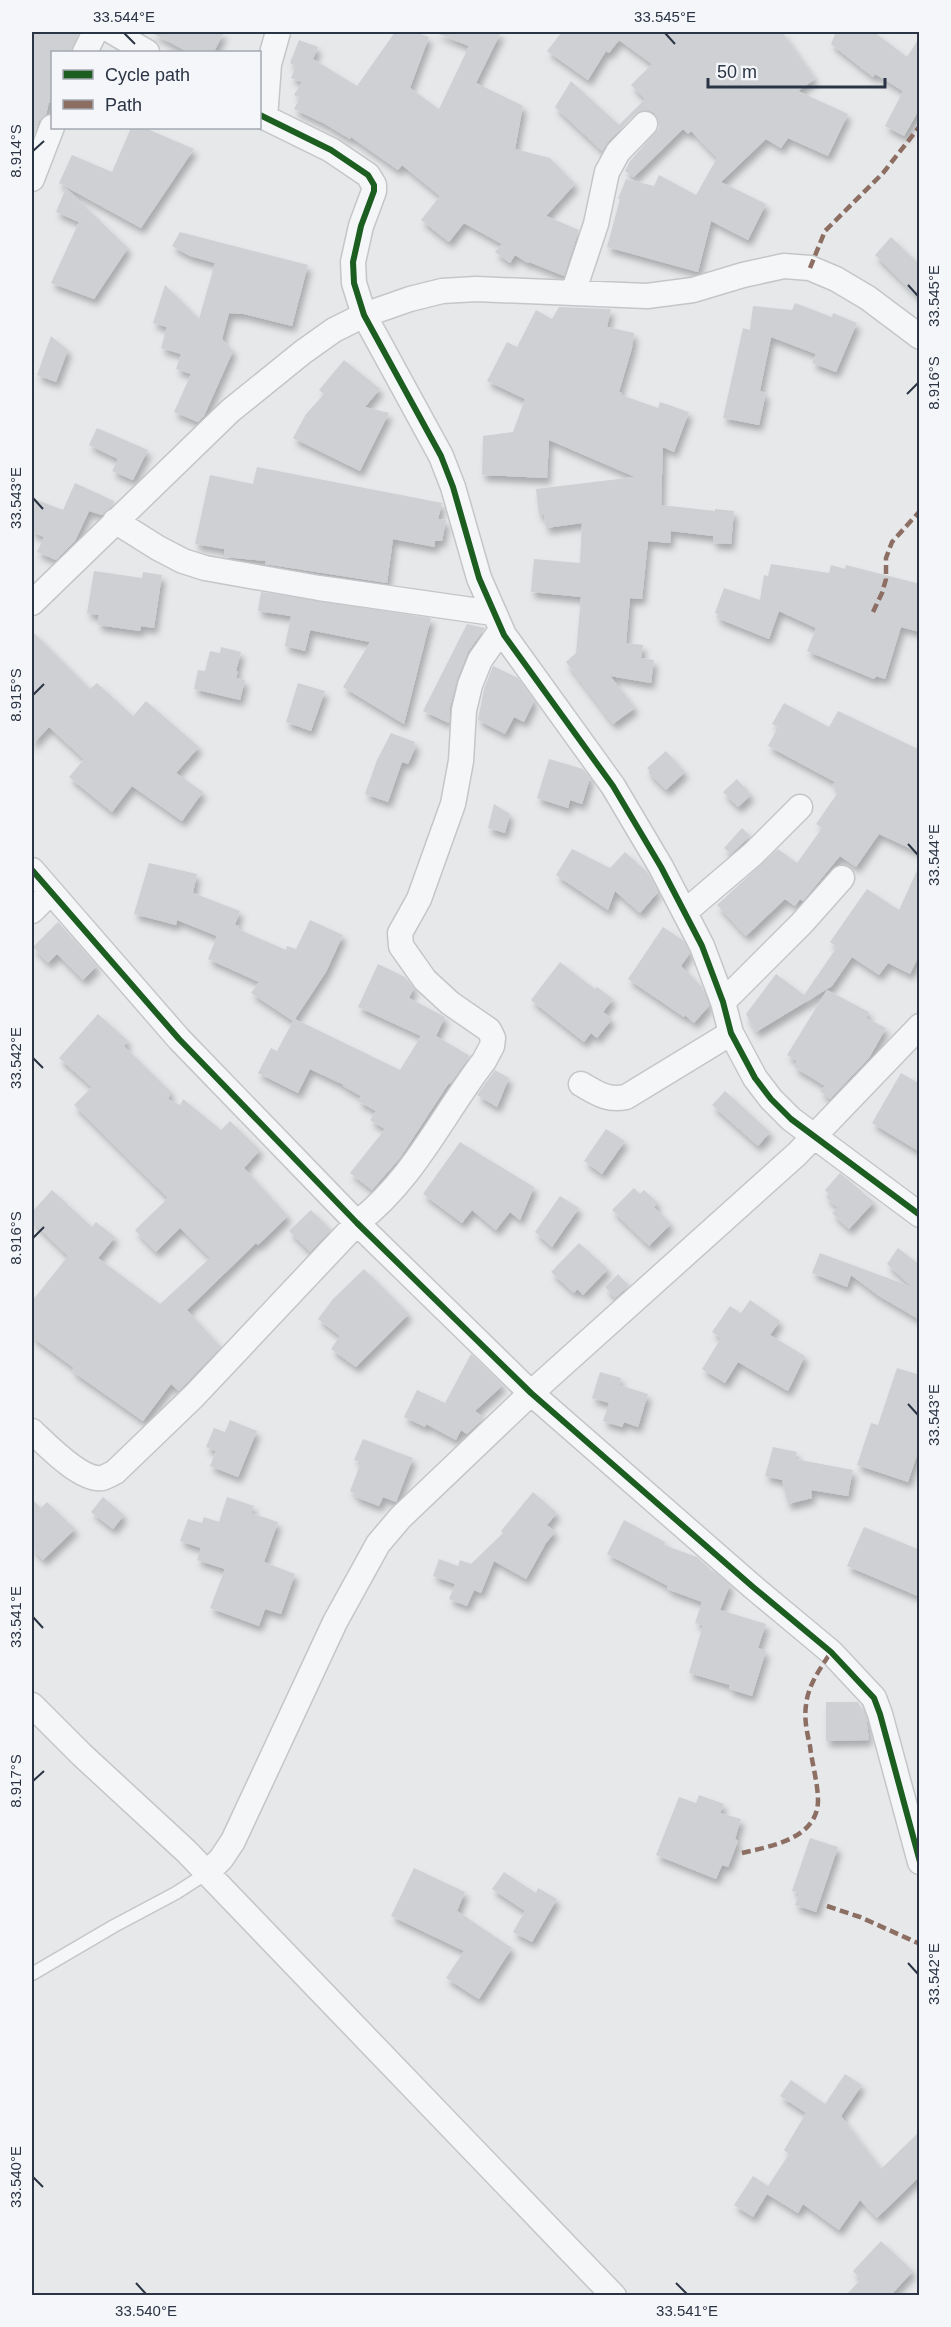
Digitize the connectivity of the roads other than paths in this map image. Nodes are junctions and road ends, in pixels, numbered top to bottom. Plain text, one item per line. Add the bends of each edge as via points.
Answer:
1 (95, 32) edge
2 (113, 32) edge
3 (278, 32) edge
4 (86, 51) edge
5 (145, 51) edge
6 (262, 116) edge
7 (645, 124) dead end
8 (51, 129) edge
9 (32, 179) edge
10 (573, 293) junction
11 (364, 315) junction
12 (920, 337) edge
13 (116, 521) junction
14 (32, 603) edge
15 (497, 621) junction
16 (800, 807) dead end
17 (32, 870) edge
18 (842, 878) dead end
19 (51, 892) junction
20 (32, 911) edge
21 (686, 911) junction
22 (723, 1002) junction
23 (920, 1026) edge
24 (731, 1033) junction
25 (581, 1084) dead end
26 (813, 1138) junction
27 (920, 1215) edge
28 (357, 1223) junction
29 (531, 1393) junction
30 (32, 1431) edge
31 (32, 1705) edge
32 (920, 1862) edge
33 (207, 1873) junction
34 (32, 1974) edge
35 (614, 2295) edge

1 - 4 street
2 - 5 street
3 - 6 street via 268,64
6 - 11 street via 331,150 368,175 374,185 353,262 354,283
7 - 10 street via 618,152 607,172 596,224
8 - 9 street
10 - 11 street via 442,291
10 - 12 street via 647,296 693,290 784,266 810,268 868,298
11 - 13 street via 318,340 230,411
11 - 15 street via 441,456 479,578
13 - 14 street
13 - 15 street via 158,548 205,568
15 - 21 street via 518,658 613,786
15 - 28 street via 470,685 464,710 459,780 450,815 419,899 400,933 401,946 425,980 489,1030 492,1046 405,1177
16 - 21 street via 753,854
17 - 19 street
18 - 22 street
19 - 20 street
19 - 28 street via 179,1039
21 - 22 street
22 - 24 street
23 - 26 street
24 - 25 street via 626,1097 604,1098
24 - 26 street via 771,1100
26 - 27 street
26 - 29 street
28 - 29 street
28 - 30 street via 194,1396 115,1472 103,1478 77,1471
29 - 32 street via 831,1652 864,1685 880,1714
29 - 33 street via 400,1518 378,1544 335,1622 233,1841
31 - 33 street
33 - 34 lane
33 - 35 street

